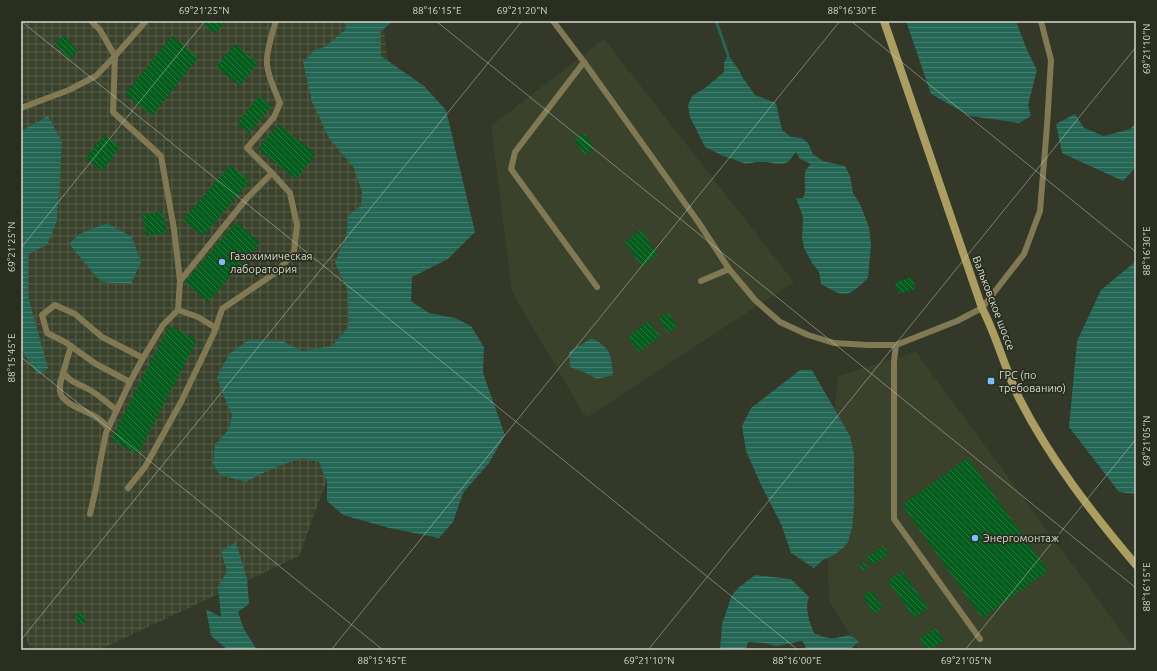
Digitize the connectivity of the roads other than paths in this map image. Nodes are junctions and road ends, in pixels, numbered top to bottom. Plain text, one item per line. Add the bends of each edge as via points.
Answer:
1 (91, 21) edge
2 (146, 21) edge
3 (276, 21) edge
4 (553, 21) edge
5 (884, 21) edge
6 (1041, 21) edge
7 (115, 56) junction
8 (584, 62) junction
9 (21, 108) edge
10 (272, 173) junction
11 (729, 269) junction
12 (180, 281) junction
13 (700, 281) dead end
14 (597, 287) dead end
15 (982, 308) junction
16 (178, 310) junction
17 (216, 328) junction
18 (896, 345) junction
19 (71, 346) junction
20 (142, 358) junction
21 (63, 373) junction
22 (130, 382) junction
23 (116, 410) junction
24 (108, 427) junction
25 (128, 488) dead end
26 (90, 514) dead end
27 (1136, 564) edge
28 (980, 639) dead end

1 - 7 lane via 100,30
2 - 7 lane
3 - 10 lane via 270,39 267,64 280,103 274,118 247,148
4 - 8 lane
5 - 15 main road, Вальковское шоссе
6 - 15 lane via 1051,60 1040,211 1024,254
7 - 9 lane via 96,76 69,90
7 - 12 lane via 113,112 161,156
8 - 11 lane
8 - 14 lane via 515,152 511,169
10 - 12 lane via 247,198
10 - 17 lane via 290,194 297,225 294,252 278,271 222,309
11 - 13 lane
11 - 18 lane via 755,300 780,322 808,335 834,343
12 - 16 lane
15 - 18 lane via 957,321
15 - 27 main road, Вальковское шоссе via 992,327 1018,397 1042,440 1086,502
16 - 17 lane via 198,316
16 - 20 lane via 163,325
17 - 25 lane via 181,402 145,467
18 - 28 lane via 894,519
19 - 20 lane via 47,333 42,315 55,306 75,314 102,337
19 - 21 lane
19 - 22 lane via 96,364
20 - 22 lane
21 - 23 lane via 71,382 94,393
21 - 24 lane via 60,385 62,395
22 - 23 lane
23 - 24 lane
24 - 26 lane

